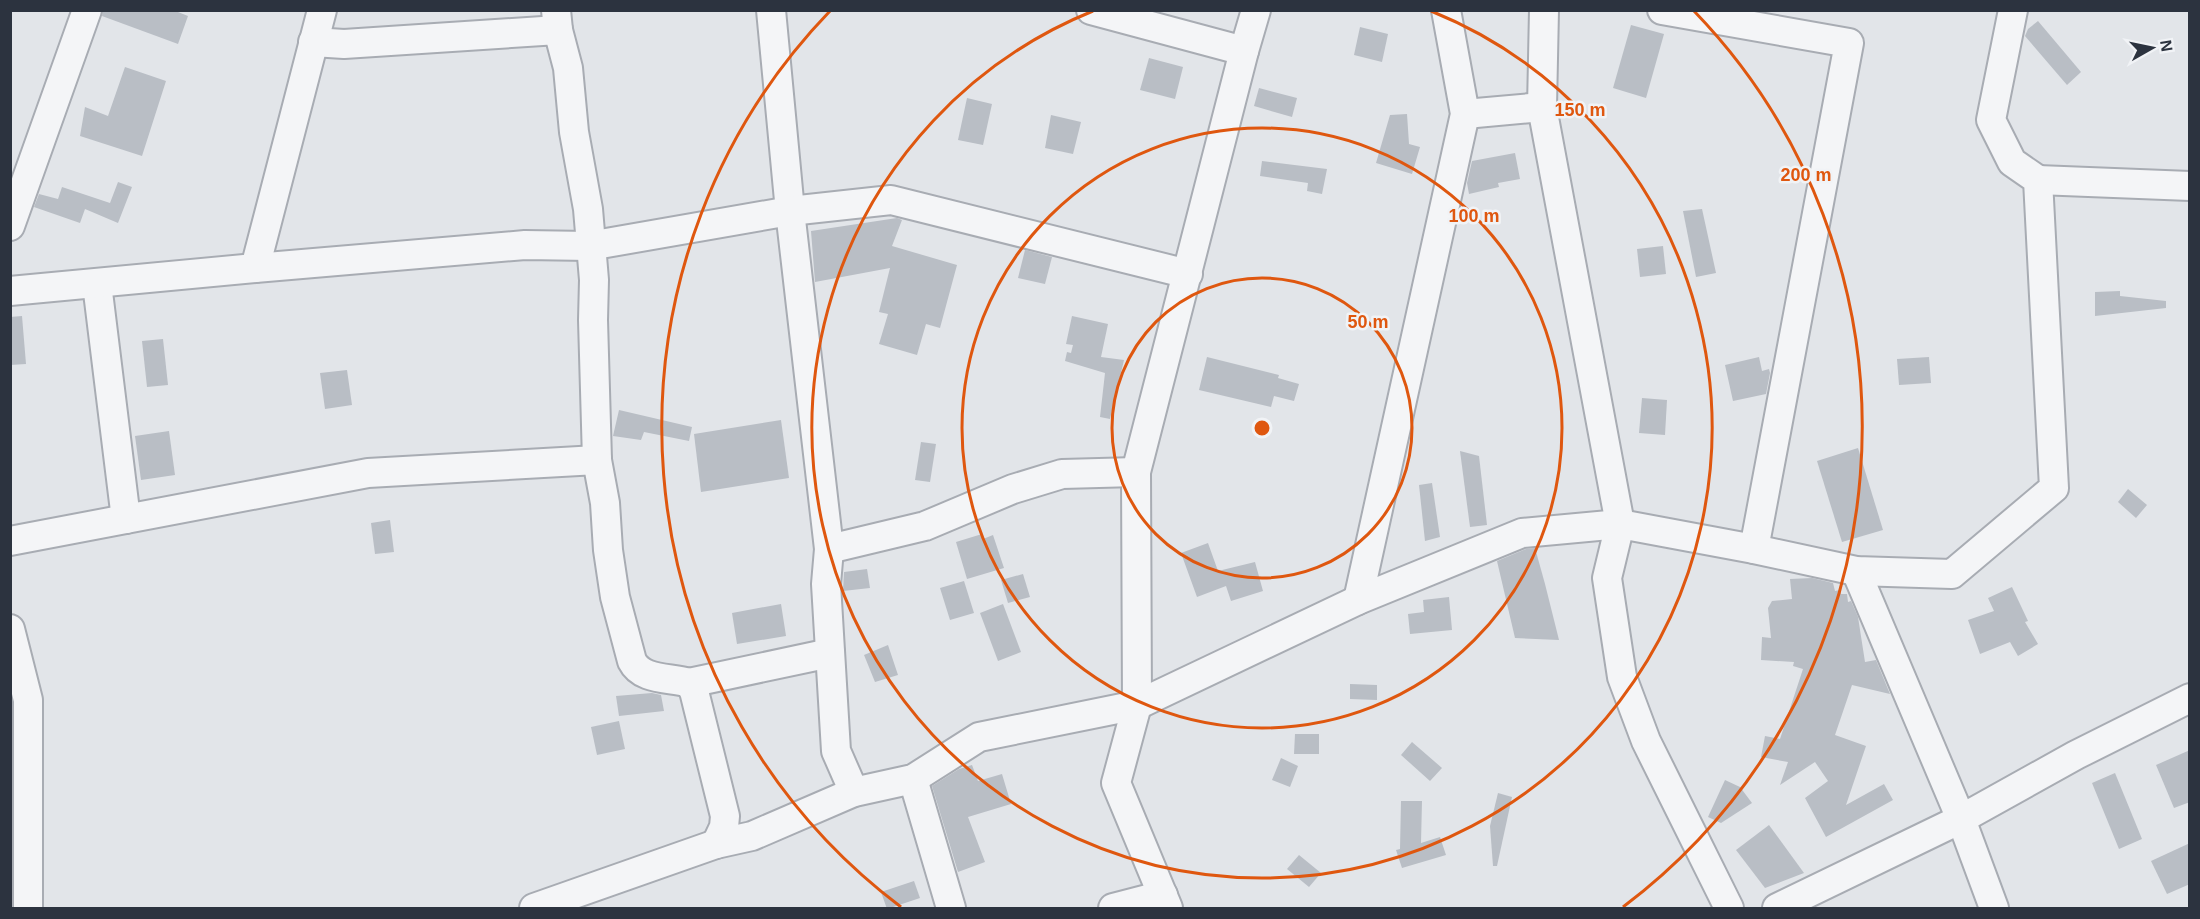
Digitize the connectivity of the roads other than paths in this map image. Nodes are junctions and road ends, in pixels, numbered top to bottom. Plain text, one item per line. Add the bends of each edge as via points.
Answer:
1 (87, 10) edge
2 (322, 10) edge
3 (771, 10) edge
4 (1091, 10) edge
5 (1256, 10) edge
6 (1446, 10) edge
7 (1544, 10) edge
8 (1662, 10) edge
9 (2013, 10) edge
10 (557, 20) edge
11 (313, 42) junction
12 (1244, 51) junction
13 (1542, 107) junction
14 (1465, 114) junction
15 (2038, 180) junction
16 (2190, 186) edge
17 (790, 211) junction
18 (10, 226) edge
19 (589, 246) junction
20 (255, 268) junction
21 (1188, 274) junction
22 (97, 284) junction
23 (10, 291) edge
24 (597, 460) junction
25 (1136, 471) junction
26 (126, 519) junction
27 (1620, 524) junction
28 (10, 541) edge
29 (829, 549) junction
30 (1755, 549) junction
31 (1856, 571) junction
32 (1358, 600) junction
33 (10, 629) edge
34 (830, 653) junction
35 (689, 683) junction
36 (2190, 698) edge
37 (1137, 705) junction
38 (913, 778) junction
39 (854, 792) junction
40 (1961, 819) junction
41 (716, 844) junction
42 (1166, 902) edge
43 (28, 909) edge
44 (534, 909) edge
45 (951, 909) edge
46 (1113, 909) edge
47 (1729, 909) edge
48 (1777, 909) edge
49 (1994, 909) edge

1 - 18 street
2 - 11 street
3 - 17 street
4 - 12 street
5 - 12 street
6 - 14 street
7 - 13 street
8 - 30 street via 1849,44
9 - 15 street via 1990,120 2012,162
10 - 11 street via 344,44
10 - 19 street via 568,68 574,132 588,209
11 - 20 street
12 - 21 street
13 - 14 street
13 - 27 street
14 - 32 street
15 - 16 street
15 - 31 street via 2054,488 1952,574
17 - 19 street
17 - 21 street via 891,200
17 - 29 street
19 - 20 street via 525,245
19 - 24 street via 594,280
20 - 22 street
21 - 25 street
22 - 23 street
22 - 26 street
24 - 26 street via 368,473
24 - 35 street via 606,503 615,597 632,661 647,675
25 - 29 street via 1062,474 1013,489 925,526
25 - 37 street
26 - 28 street
27 - 30 street
27 - 32 street via 1522,533
27 - 47 street via 1607,578 1622,677 1646,741
29 - 34 street via 826,584
30 - 31 street
31 - 40 street
32 - 37 street
33 - 43 street via 28,700
34 - 35 street
34 - 39 street via 836,751
35 - 41 street via 725,816
36 - 40 street
37 - 38 street via 979,738
37 - 42 street via 1116,783
38 - 39 street
38 - 45 street
39 - 41 street via 752,836
40 - 48 street
40 - 49 street
41 - 44 street
42 - 46 street

